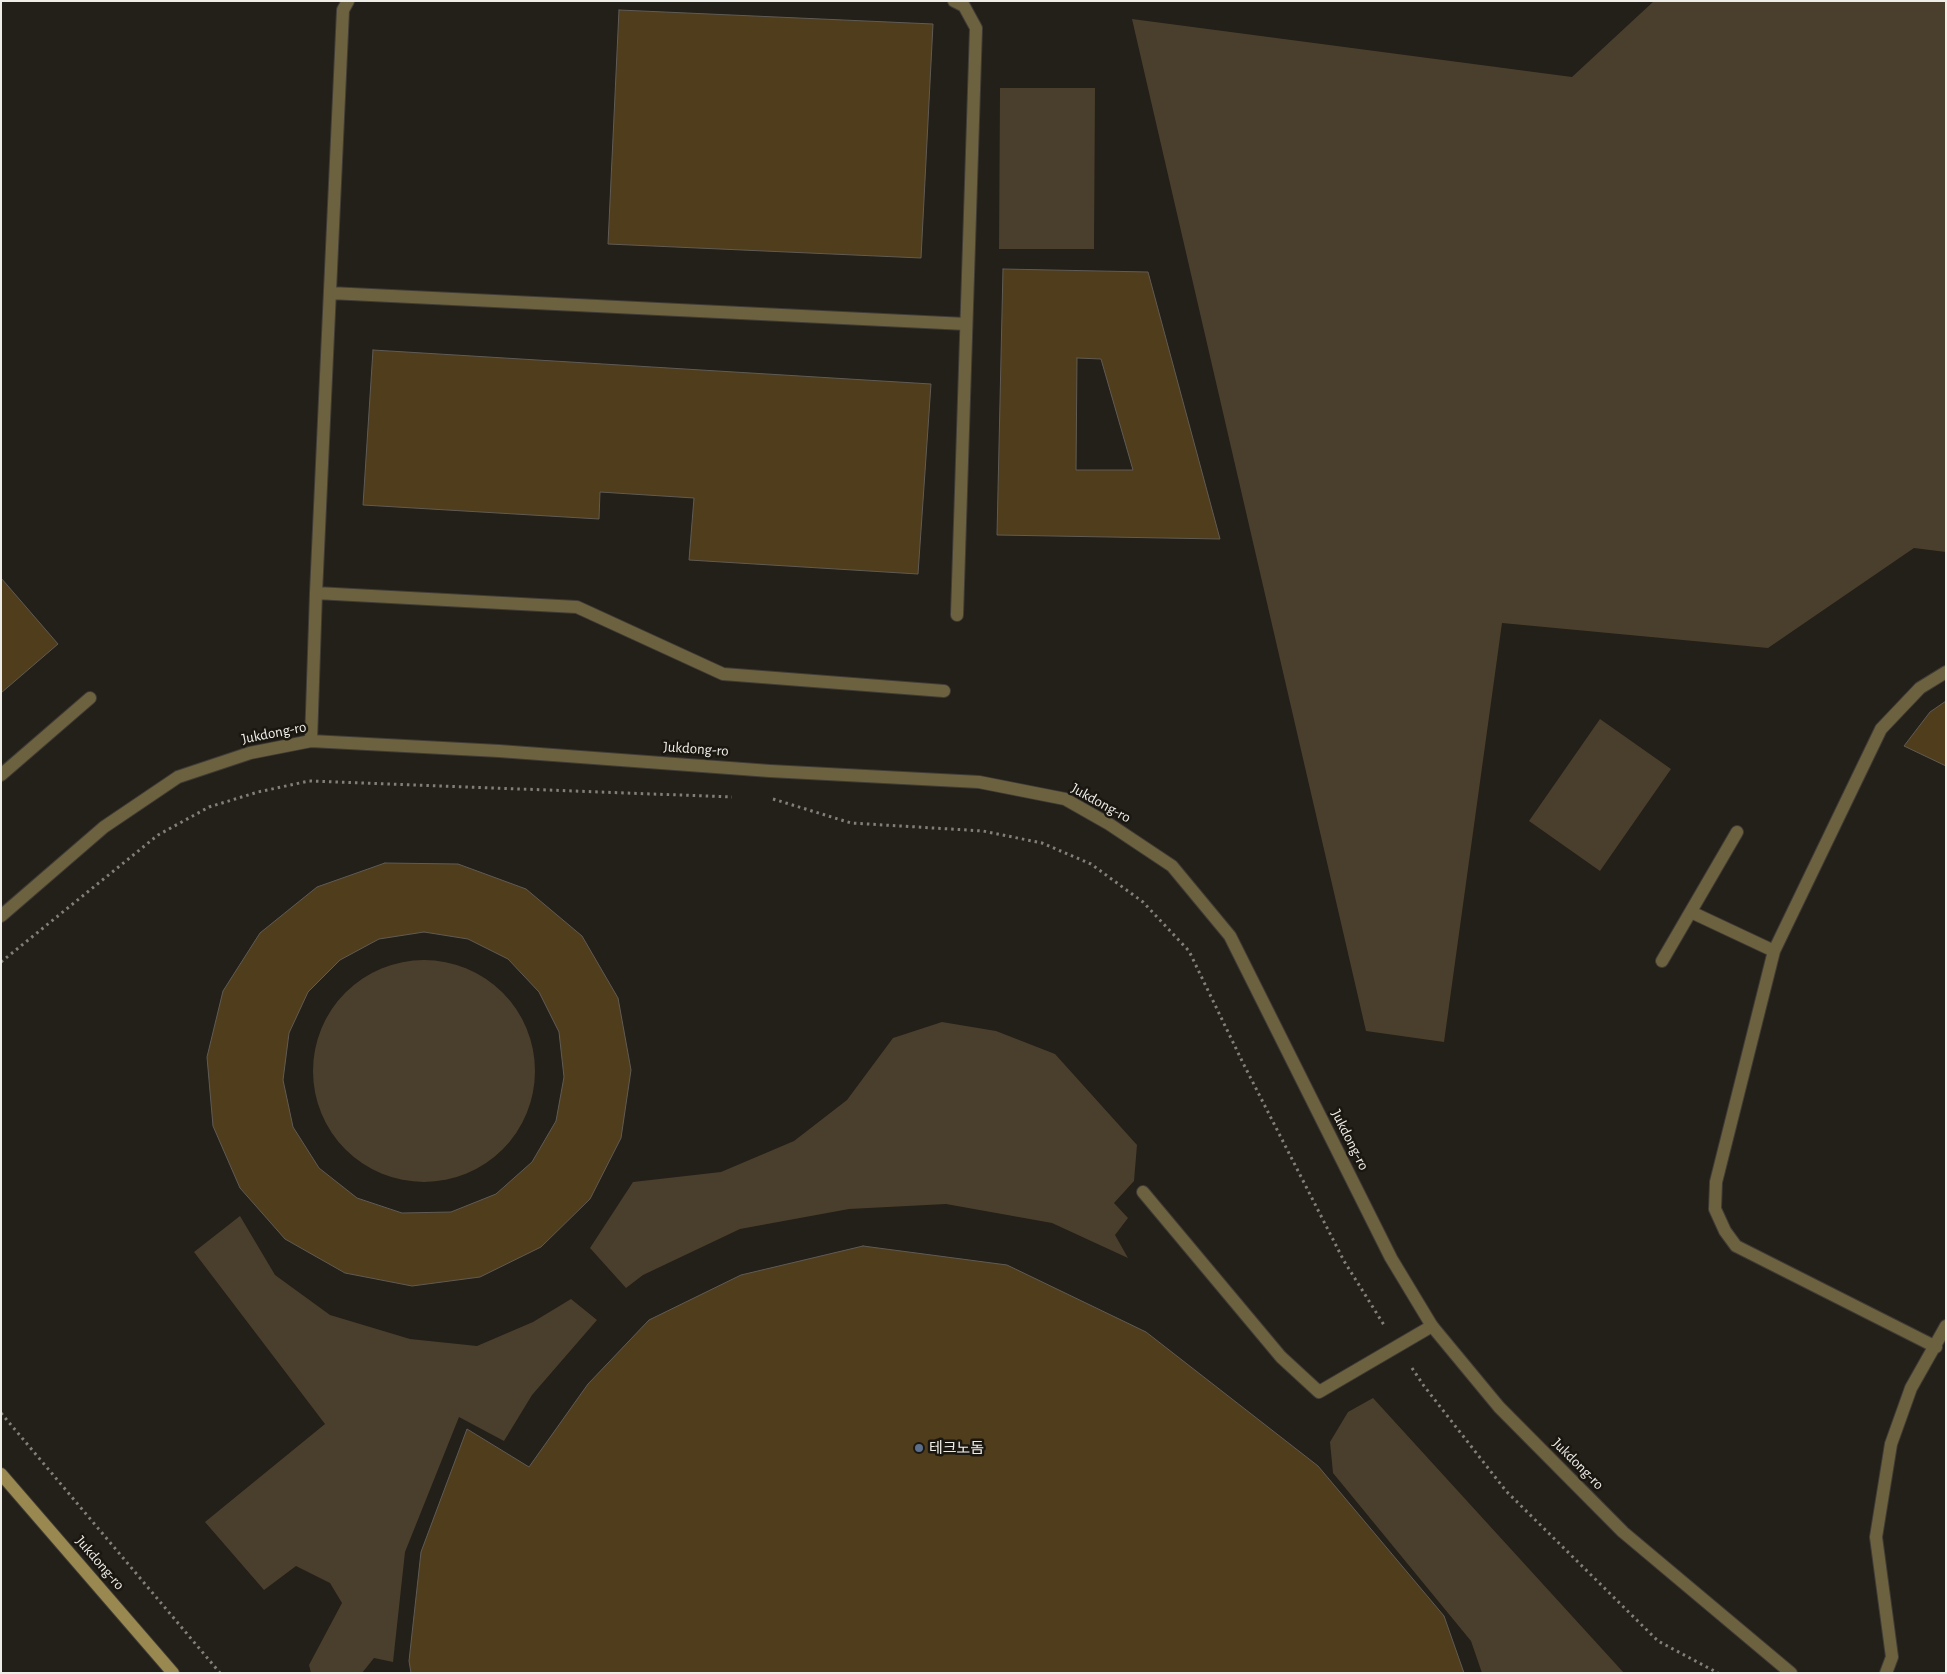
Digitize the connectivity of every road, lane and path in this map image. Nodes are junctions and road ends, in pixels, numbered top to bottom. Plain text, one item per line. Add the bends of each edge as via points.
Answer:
1 (348, 1) edge
2 (954, 1) edge
3 (330, 293) junction
4 (966, 324) junction
5 (316, 593) junction
6 (957, 615) dead end
7 (1946, 672) edge
8 (944, 691) dead end
9 (90, 698) dead end
10 (311, 741) junction
11 (1, 775) edge
12 (740, 797) dead end
13 (770, 798) dead end
14 (1736, 832) dead end
15 (1690, 912) junction
16 (1, 916) edge
17 (1774, 951) junction
18 (1662, 961) dead end
19 (1, 962) edge
20 (1142, 1192) dead end
21 (1432, 1326) junction
22 (1946, 1326) edge
23 (1397, 1345) junction
24 (1936, 1347) junction
25 (1, 1413) edge
26 (1, 1474) edge
27 (171, 1672) edge
28 (220, 1673) edge
29 (1718, 1673) edge
30 (1791, 1673) edge
31 (1886, 1673) edge

1 - 3 street via 343,10
2 - 4 street via 964,6 976,28
3 - 4 street
3 - 5 street
4 - 6 street
5 - 8 street via 577,607 723,674
5 - 10 street
7 - 17 street via 1920,688 1881,729
9 - 11 street
10 - 16 street, Jukdong-ro via 250,753 178,777 104,826
10 - 21 street, Jukdong-ro via 979,782 1065,799 1172,866 1230,936 1391,1258
12 - 19 path via 308,781 266,790 209,807 158,834
13 - 23 path via 851,823 983,831 1042,843 1091,864 1143,902 1189,951 1344,1262
14 - 15 street
15 - 17 street
15 - 18 street
17 - 24 street via 1716,1182 1715,1209 1736,1246
20 - 23 street via 1281,1357 1320,1392
21 - 23 street
21 - 30 street, Jukdong-ro via 1499,1407 1623,1532
22 - 24 street
23 - 29 path via 1424,1386 1506,1491 1658,1641
24 - 31 street via 1912,1388 1891,1444 1876,1537 1892,1657
25 - 28 path
26 - 27 street, Jukdong-ro

